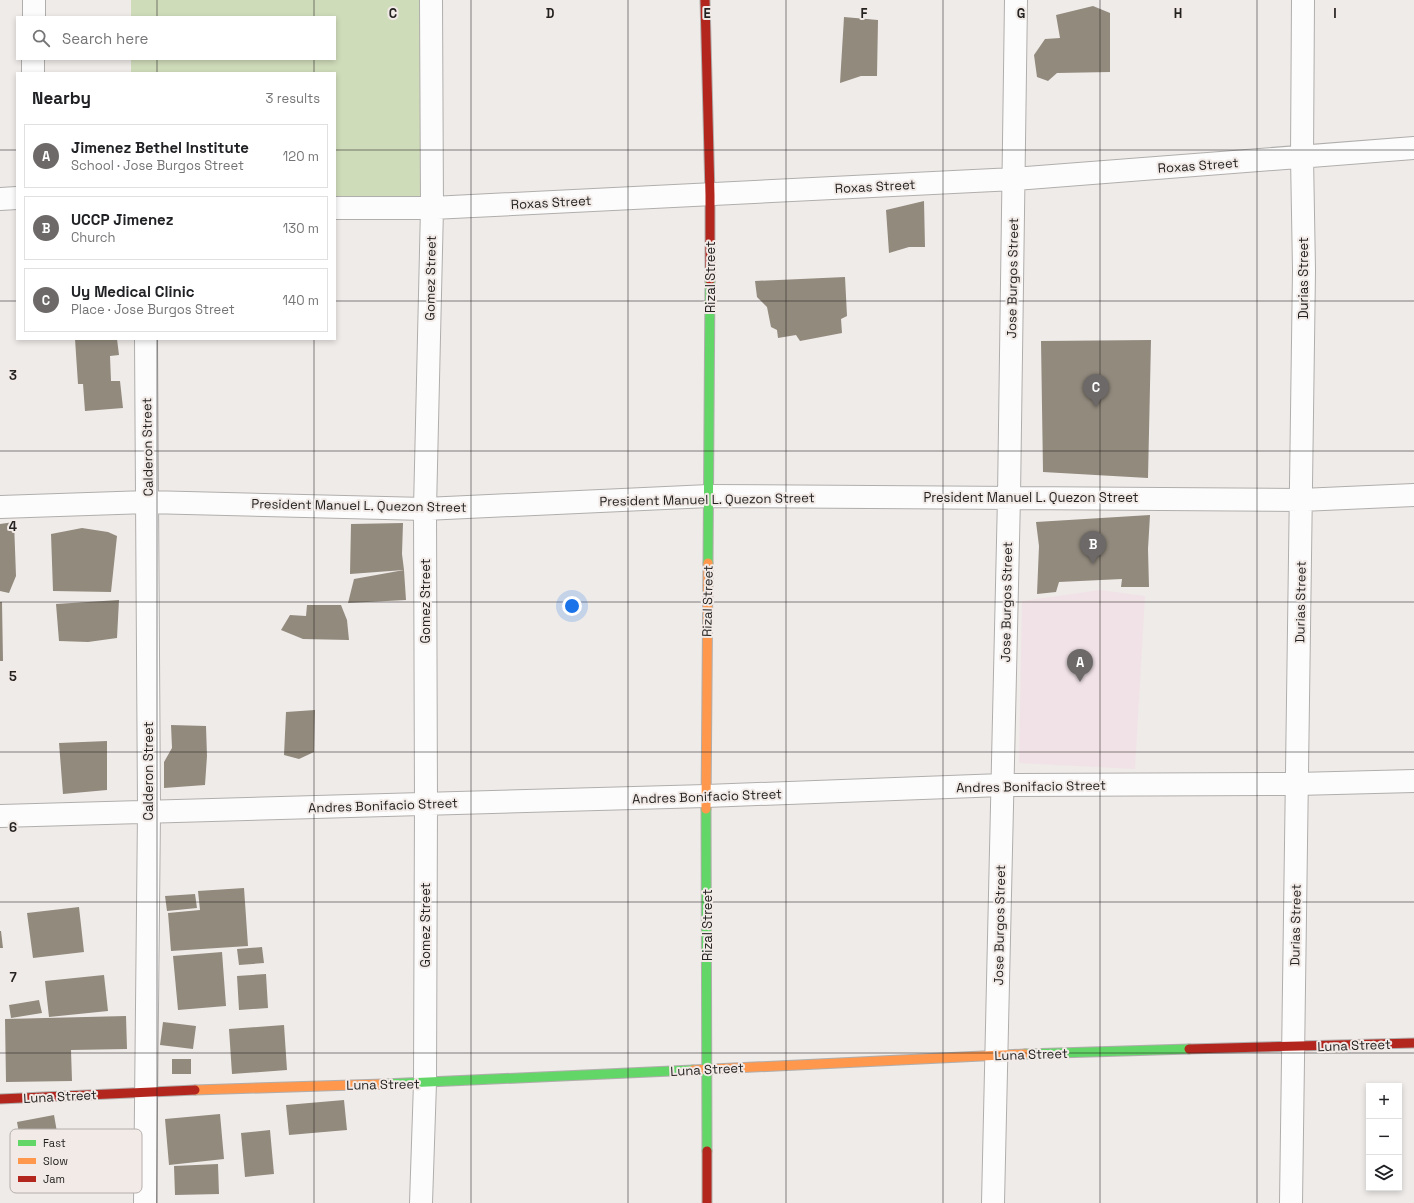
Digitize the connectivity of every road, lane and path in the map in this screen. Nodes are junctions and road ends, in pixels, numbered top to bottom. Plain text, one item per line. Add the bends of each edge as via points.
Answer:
1 (34, 0) edge
2 (431, 0) edge
3 (706, 0) edge
4 (1016, 0) edge
5 (1303, 0) edge
6 (34, 16) edge
7 (33, 60) edge
8 (33, 72) edge
9 (1414, 148) edge
10 (1302, 158) junction
11 (1014, 179) junction
12 (710, 195) junction
13 (16, 198) edge
14 (0, 199) edge
15 (336, 208) edge
16 (432, 208) junction
17 (146, 340) edge
18 (1414, 495) edge
19 (709, 496) junction
20 (1009, 497) junction
21 (1301, 500) junction
22 (147, 502) junction
23 (0, 507) edge
24 (425, 509) junction
25 (1414, 781) edge
26 (1297, 784) junction
27 (1002, 785) junction
28 (706, 796) junction
29 (426, 804) junction
30 (149, 812) junction
31 (0, 816) edge
32 (1414, 1043) edge
33 (1294, 1046) junction
34 (997, 1056) junction
35 (707, 1069) junction
36 (425, 1084) junction
37 (145, 1091) junction
38 (0, 1099) edge
39 (145, 1203) edge
40 (421, 1203) edge
41 (707, 1203) edge
42 (993, 1203) edge
43 (1291, 1203) edge

1 - 6 street
2 - 16 street, Gomez Street
3 - 12 street, Rizal Street
4 - 11 street, Jose Burgos Street
5 - 10 street, Durias Street
7 - 8 street
9 - 10 street, Roxas Street
10 - 11 street, Roxas Street
10 - 21 street, Durias Street via 1304,270
11 - 12 street, Roxas Street
11 - 20 street, Jose Burgos Street
12 - 16 street, Roxas Street
12 - 19 street, Rizal Street
13 - 14 street
15 - 16 street, Roxas Street
16 - 24 street, Gomez Street
17 - 22 street, Calderon Street
18 - 21 street, President Manuel L. Quezon Street
19 - 20 street, President Manuel L. Quezon Street
19 - 24 street, President Manuel L. Quezon Street
19 - 28 street, Rizal Street
20 - 21 street, President Manuel L. Quezon Street
20 - 27 street, Jose Burgos Street
21 - 26 street, Durias Street
22 - 23 street, President Manuel L. Quezon Street
22 - 24 street, President Manuel L. Quezon Street
22 - 30 street, Calderon Street
24 - 29 street, Gomez Street
25 - 26 street, Andres Bonifacio Street
26 - 27 street, Andres Bonifacio Street
26 - 33 street, Durias Street
27 - 28 street, Andres Bonifacio Street
27 - 34 street, Jose Burgos Street
28 - 29 street, Andres Bonifacio Street
28 - 35 street, Rizal Street
29 - 30 street, Andres Bonifacio Street
29 - 36 street, Gomez Street
30 - 31 street, Andres Bonifacio Street
30 - 37 street, Calderon Street
32 - 33 street, Luna Street
33 - 34 street, Luna Street
33 - 43 street, Durias Street
34 - 35 street, Luna Street
34 - 42 street, Jose Burgos Street
35 - 36 street, Luna Street
35 - 41 street, Rizal Street
36 - 37 street, Luna Street
36 - 40 street, Gomez Street
37 - 38 street, Luna Street
37 - 39 street, Calderon Street

